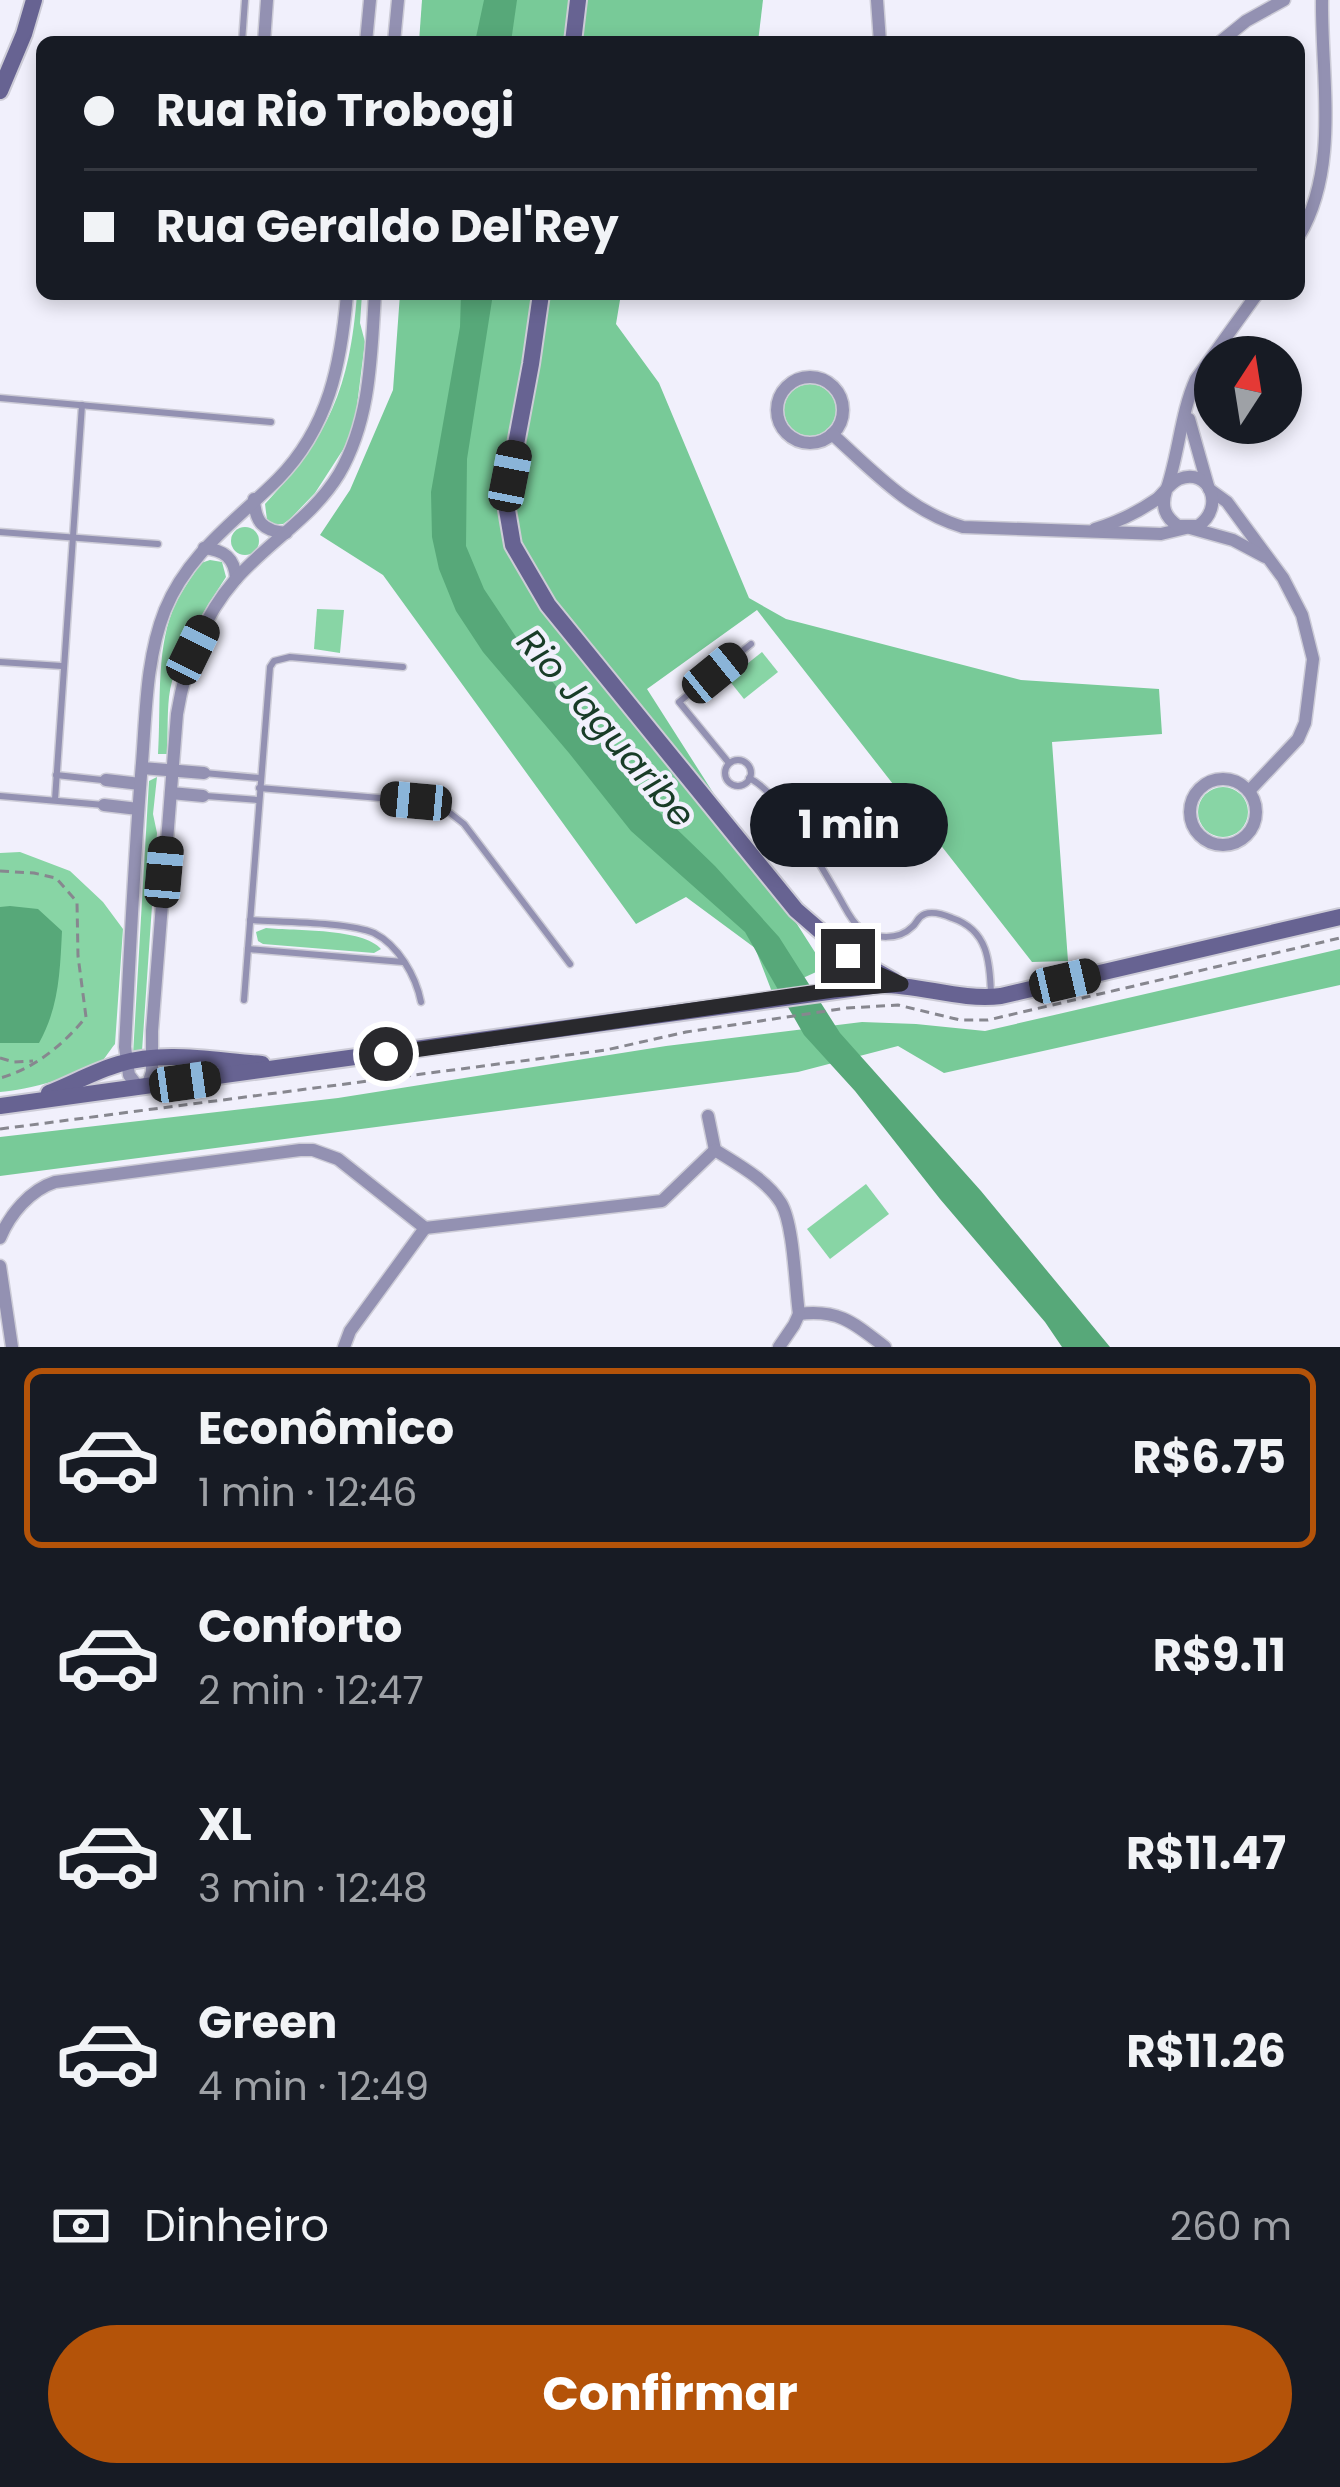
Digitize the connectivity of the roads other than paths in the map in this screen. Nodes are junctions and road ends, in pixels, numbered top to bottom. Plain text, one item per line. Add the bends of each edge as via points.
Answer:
1 (34, 0) edge
2 (245, 0) edge
3 (267, 0) edge
4 (370, 0) edge
5 (398, 0) edge
6 (578, 0) edge
7 (877, 0) edge
8 (1284, 0) edge
9 (1322, 0) edge
10 (242, 36) edge
11 (264, 36) edge
12 (367, 36) edge
13 (395, 36) edge
14 (574, 36) edge
15 (880, 36) edge
16 (1227, 36) edge
17 (0, 91) edge
18 (1305, 224) edge
19 (346, 300) edge
20 (375, 300) edge
21 (540, 300) edge
22 (1253, 300) edge
23 (0, 398) edge
24 (82, 405) junction
25 (1187, 408) junction
26 (271, 422) dead end
27 (832, 434) junction
28 (1209, 488) junction
29 (1166, 490) junction
30 (254, 499) junction
31 (1188, 528) junction
32 (1090, 530) junction
33 (0, 532) edge
34 (286, 533) junction
35 (72, 538) junction
36 (158, 544) dead end
37 (204, 548) junction
38 (1266, 558) junction
39 (236, 579) junction
40 (751, 644) dead end
41 (0, 662) edge
42 (63, 667) junction
43 (403, 667) dead end
44 (730, 763) junction
45 (142, 768) junction
46 (173, 771) junction
47 (204, 773) joint
48 (56, 775) junction
49 (260, 778) junction
50 (749, 778) junction
51 (106, 780) joint
52 (140, 784) junction
53 (259, 788) junction
54 (1249, 791) junction
55 (171, 793) junction
56 (0, 796) edge
57 (203, 796) joint
58 (55, 800) junction
59 (258, 800) junction
60 (104, 805) joint
61 (138, 808) junction
62 (1340, 917) edge
63 (250, 920) junction
64 (248, 949) junction
65 (404, 962) junction
66 (569, 964) dead end
67 (901, 984) junction
68 (991, 998) junction
69 (244, 1000) dead end
70 (422, 1002) dead end
71 (151, 1059) junction
72 (126, 1062) junction
73 (301, 1066) junction
74 (143, 1088) junction
75 (26, 1102) junction
76 (0, 1106) edge
77 (707, 1116) dead end
78 (715, 1150) junction
79 (425, 1228) junction
80 (0, 1238) edge
81 (0, 1266) edge
82 (799, 1314) junction
83 (11, 1347) edge
84 (344, 1347) edge
85 (778, 1347) edge
86 (885, 1347) edge

1 - 17 main road
2 - 10 lane
3 - 11 street
4 - 12 street
5 - 13 street
6 - 14 main road
7 - 15 street
8 - 16 street
9 - 18 street via 1325,156
19 - 30 street via 322,415 293,461
20 - 34 street via 358,435 337,477
21 - 67 main road via 510,476 513,545 548,605 796,910 848,956
22 - 25 street via 1196,379
23 - 24 lane
24 - 26 lane
24 - 35 lane
25 - 28 street
25 - 29 street
27 - 27 street via 842,416 832,386 812,378 791,383 776,411 784,431 802,442
27 - 32 street via 937,520 987,530
28 - 29 street via 1187,477
28 - 31 street via 1210,514
28 - 38 street
29 - 31 street via 1166,515
29 - 32 street via 1124,520
30 - 34 street via 260,524
30 - 37 street
31 - 32 street
31 - 38 street
33 - 35 lane
34 - 39 street
35 - 36 lane
35 - 42 lane
37 - 39 street via 232,559
37 - 45 street via 157,634
38 - 54 street via 1302,615 1312,684 1298,739
39 - 46 street via 183,677
40 - 44 lane via 679,702
41 - 42 lane
42 - 48 lane
43 - 49 lane via 274,661
44 - 50 lane via 748,764
44 - 50 lane via 728,781
45 - 46 street
45 - 52 street
46 - 47 street
46 - 55 street
47 - 49 lane
48 - 51 lane
48 - 58 lane
49 - 53 lane
50 - 68 lane via 800,833 861,929 897,937 929,913 968,925 987,950
51 - 52 street
52 - 61 street
53 - 59 lane
53 - 66 lane via 416,801 450,813
54 - 54 street via 1226,779 1202,787 1190,809 1197,833 1219,845 1244,838 1256,816
55 - 57 street
55 - 71 street
56 - 58 lane
57 - 59 lane
58 - 60 lane
59 - 63 lane
60 - 61 street
61 - 72 street
62 - 68 main road
63 - 64 lane
63 - 65 lane via 366,930
64 - 65 lane
64 - 69 lane
65 - 70 lane
67 - 68 main road
67 - 73 main road
71 - 72 main road
71 - 73 main road
71 - 74 street
72 - 74 street
72 - 75 main road
73 - 74 main road
74 - 75 main road
75 - 76 main road
77 - 78 street
78 - 79 street via 662,1202
78 - 82 street via 779,1199
79 - 80 street via 338,1159 313,1150 55,1182 32,1193
79 - 84 street
81 - 83 street
82 - 85 street
82 - 86 street via 847,1319

